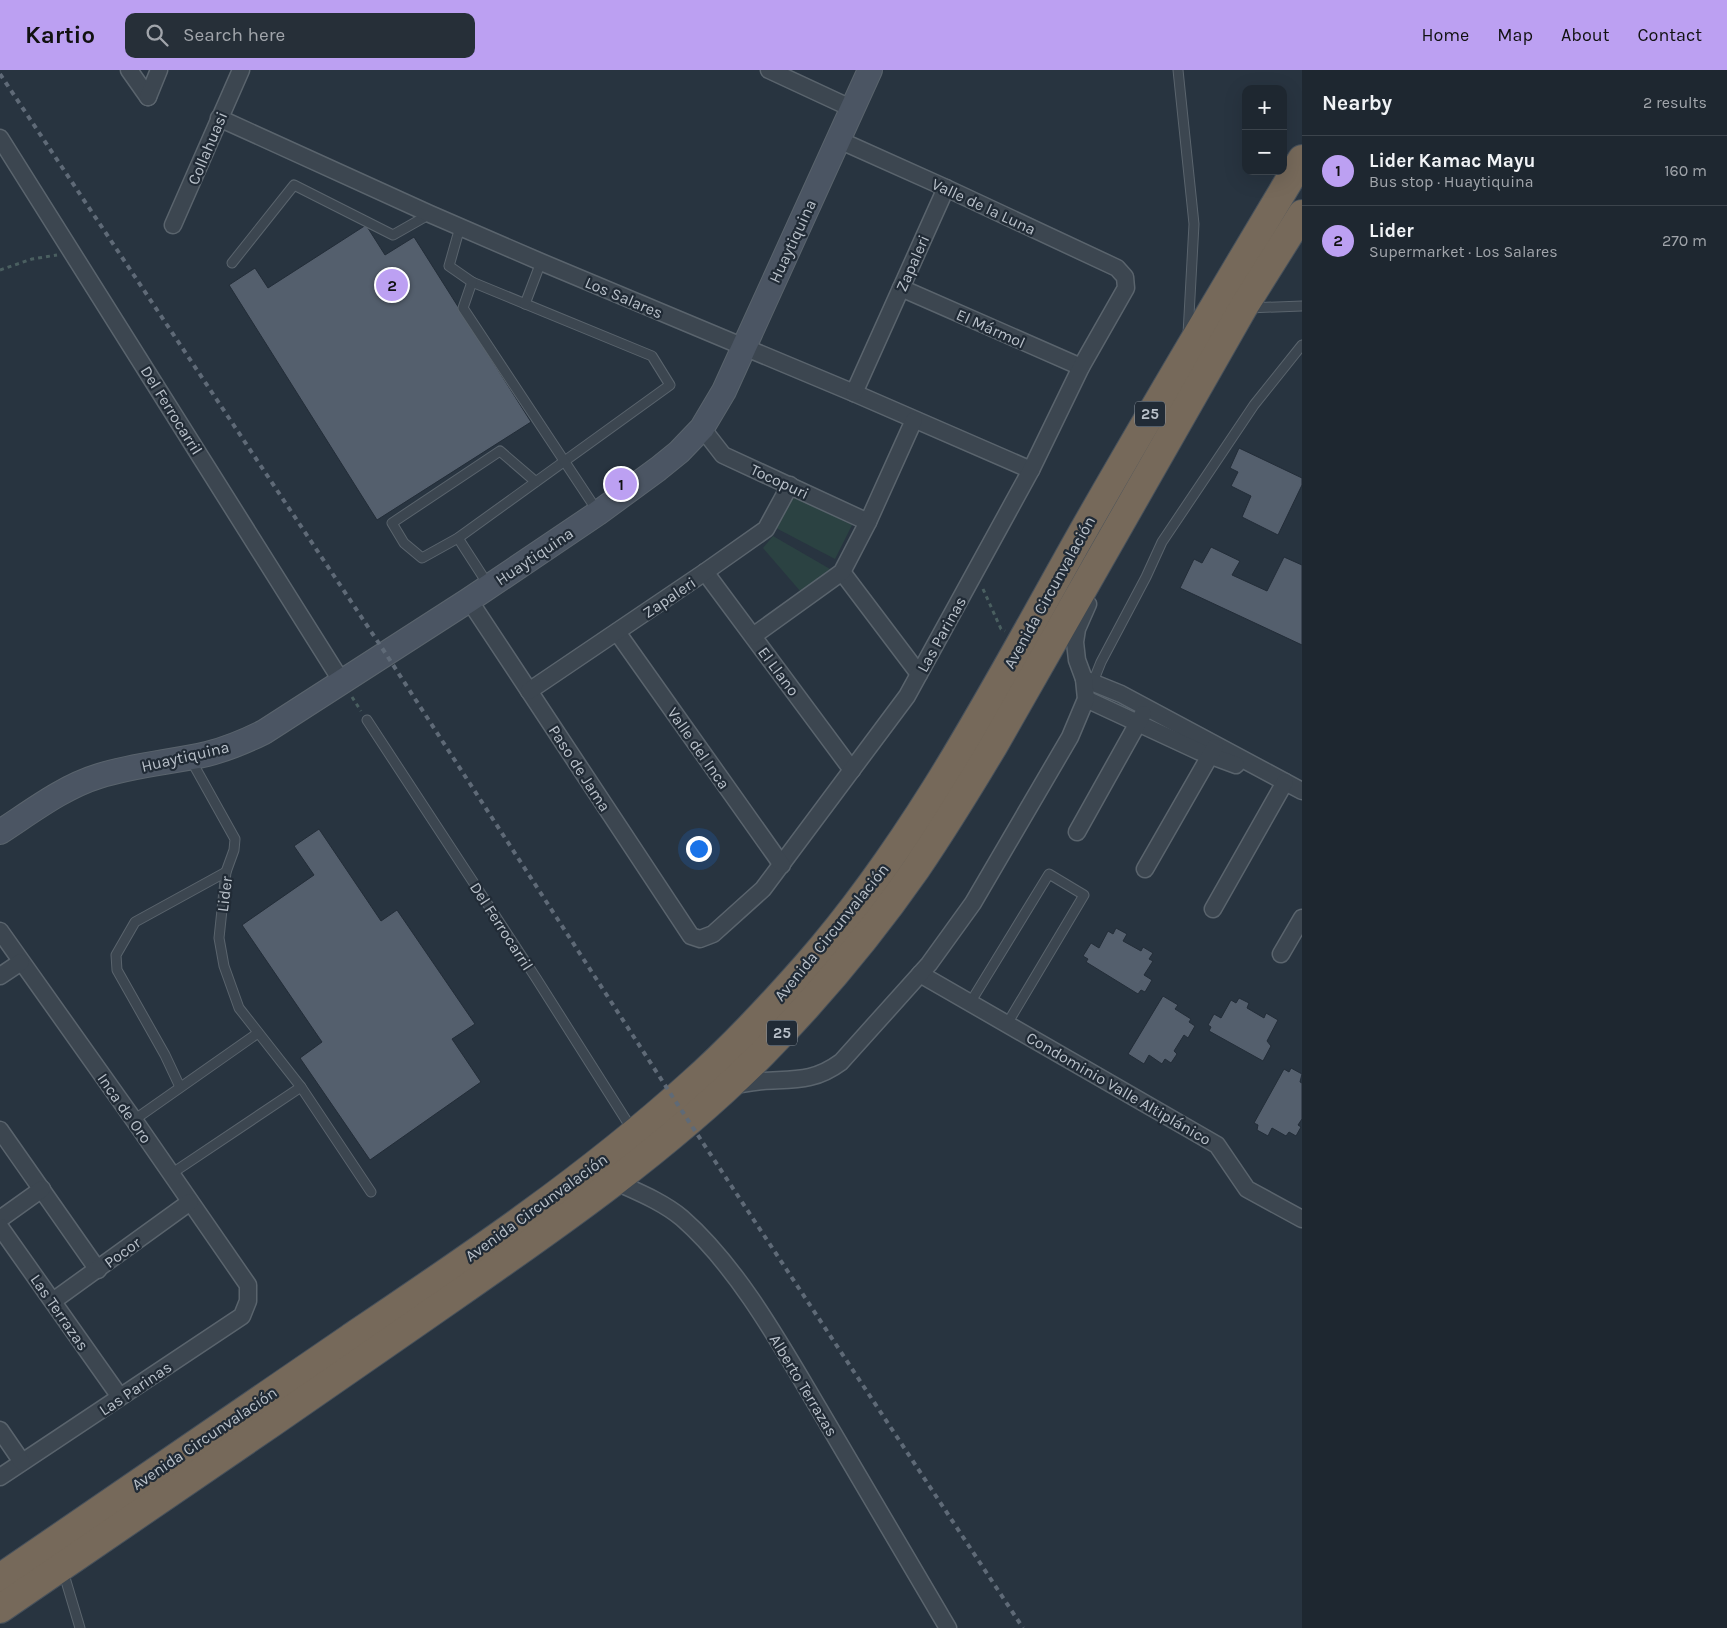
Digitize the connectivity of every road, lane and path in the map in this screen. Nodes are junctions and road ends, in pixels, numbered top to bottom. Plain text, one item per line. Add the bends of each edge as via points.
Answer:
1 (129, 70) edge
2 (159, 70) edge
3 (241, 70) edge
4 (769, 70) edge
5 (870, 70) edge
6 (1178, 70) edge
7 (853, 108) junction
8 (220, 118) junction
9 (0, 138) edge
10 (839, 140) junction
11 (1302, 159) edge
12 (946, 188) junction
13 (430, 214) junction
14 (1302, 214) edge
15 (173, 225) dead end
16 (460, 227) junction
17 (73, 253) junction
18 (541, 262) junction
19 (232, 263) dead end
20 (0, 270) edge
21 (1125, 277) joint
22 (472, 282) junction
23 (901, 288) junction
24 (524, 304) junction
25 (1302, 306) edge
26 (1243, 308) junction
27 (1302, 345) edge
28 (743, 348) junction
29 (1186, 353) junction
30 (1081, 367) junction
31 (854, 393) junction
32 (914, 420) junction
33 (702, 428) junction
34 (564, 462) junction
35 (1031, 470) junction
36 (536, 482) junction
37 (790, 484) junction
38 (1134, 499) junction
39 (598, 512) junction
40 (868, 522) junction
41 (458, 538) junction
42 (705, 572) junction
43 (842, 572) junction
44 (489, 586) junction
45 (470, 600) junction
46 (617, 632) junction
47 (753, 636) junction
48 (919, 674) junction
49 (1088, 681) junction
50 (342, 682) junction
51 (529, 691) junction
52 (1086, 699) junction
53 (1147, 708) junction
54 (367, 720) joint
55 (1138, 723) junction
56 (1213, 750) junction
57 (189, 758) junction
58 (852, 770) junction
59 (1285, 782) junction
60 (1302, 791) edge
61 (0, 832) edge
62 (1077, 832) dead end
63 (782, 865) junction
64 (1145, 869) dead end
65 (226, 872) junction
66 (1213, 908) dead end
67 (1302, 918) edge
68 (0, 931) edge
69 (691, 936) joint
70 (1282, 954) dead end
71 (22, 962) junction
72 (920, 974) junction
73 (0, 976) edge
74 (970, 1003) junction
75 (1008, 1024) junction
76 (258, 1032) junction
77 (730, 1085) junction
78 (301, 1086) junction
79 (180, 1087) junction
80 (134, 1120) junction
81 (0, 1130) edge
82 (635, 1133) junction
83 (170, 1174) junction
84 (616, 1182) junction
85 (42, 1189) junction
86 (371, 1192) dead end
87 (190, 1202) junction
88 (1302, 1219) edge
89 (0, 1220) edge
90 (0, 1227) edge
91 (98, 1270) junction
92 (248, 1285) joint
93 (53, 1301) junction
94 (120, 1397) junction
95 (0, 1430) edge
96 (22, 1462) junction
97 (0, 1477) edge
98 (62, 1567) junction
99 (0, 1578) edge
100 (0, 1609) edge
101 (80, 1628) edge
102 (948, 1628) edge

1 - 2 street via 148,97
3 - 8 street, Collahuasi
4 - 7 street
5 - 7 street, Huaytiquina
6 - 29 lane via 1194,224
7 - 10 street, Huaytiquina
8 - 13 street, Los Salares
8 - 15 street, Collahuasi
9 - 17 street, Del Ferrocarril
10 - 12 street, Valle de la Luna
10 - 28 street, Huaytiquina
11 - 29 highway, Avenida Circunvalación / 25
12 - 21 street, Valle de la Luna via 1118,268
12 - 23 street, Zapaleri
13 - 16 street, Los Salares
13 - 19 lane via 393,235 294,185
14 - 26 highway, Avenida Circunvalación / 25
16 - 18 street, Los Salares
16 - 22 lane via 449,266
17 - 20 path via 32,259
17 - 50 street, Del Ferrocarril
18 - 24 lane
18 - 28 street, Los Salares
21 - 30 street, Las Parinas via 1126,288
22 - 24 lane
22 - 34 lane via 462,308
23 - 30 street, El Mármol
23 - 31 street, Zapaleri
24 - 34 lane via 652,356 670,385
25 - 26 lane
26 - 38 highway, Avenida Circunvalación / 25
27 - 49 lane via 1254,405 1162,542 1101,662
28 - 31 street, Los Salares
28 - 33 street, Huaytiquina via 724,392
29 - 82 highway, Avenida Circunvalación / 25 via 958,755 889,860 838,928 783,992 696,1080
30 - 35 street, Las Parinas
31 - 32 street, Los Salares
32 - 35 street, Los Salares
32 - 40 street
33 - 37 street, Tocopuri via 723,455
33 - 39 street, Huaytiquina via 658,469
34 - 36 lane
34 - 39 lane
35 - 48 street, Las Parinas
36 - 41 lane
36 - 41 lane via 500,451 392,523 404,543 422,558
37 - 40 street, Tocopuri
37 - 42 street, Zapaleri via 766,529
38 - 49 street, Avenida Circunvalación via 1124,537 1096,586 1077,629 1077,660
38 - 77 highway, Avenida Circunvalación / 25 via 994,745 916,868 824,987
39 - 44 street, Huaytiquina
40 - 43 street
41 - 44 lane
42 - 46 street, Zapaleri
42 - 47 street, El Llano
43 - 47 street
43 - 48 street
44 - 45 street, Huaytiquina
45 - 50 street, Huaytiquina
45 - 51 street, Paso de Jama
46 - 51 street, Zapaleri
46 - 63 street, Valle del Inca
47 - 58 street, El Llano
48 - 58 street, Las Parinas via 907,696
49 - 52 street, Avenida Circunvalación
49 - 53 street
50 - 54 path
50 - 57 street, Huaytiquina via 264,732 227,748
51 - 69 street, Paso de Jama
52 - 55 street
52 - 72 street, Avenida Circunvalación via 1070,737 973,903
53 - 55 street
53 - 56 street
54 - 82 lane, Del Ferrocarril
55 - 56 street
55 - 62 street
56 - 59 street
56 - 64 street
57 - 61 street, Huaytiquina via 84,781
57 - 65 lane, Lider via 235,839
58 - 63 street, Las Parinas
59 - 60 street
59 - 66 street
63 - 69 street, Las Parinas via 764,889 713,934 700,940
65 - 76 lane, Lider via 219,938 224,966 239,1008
65 - 79 lane via 135,922 116,955 117,970
67 - 70 street
68 - 71 street, Inca de Oro
71 - 73 street
71 - 80 street, Inca de Oro
72 - 74 street, Condominio Valle Altiplánico
72 - 77 street, Avenida Circunvalación via 831,1070 798,1080
74 - 75 street, Condominio Valle Altiplánico
74 - 75 lane via 1050,874 1084,895
75 - 88 street, Condominio Valle Altiplánico via 1217,1145 1246,1189
76 - 78 lane, Lider
76 - 79 lane
77 - 84 highway, Avenida Circunvalación / 25
78 - 83 lane
78 - 86 lane, Lider
79 - 80 lane
80 - 83 street, Inca de Oro
81 - 85 street
82 - 99 highway, Avenida Circunvalación / 25 via 488,1244
83 - 87 street, Inca de Oro
84 - 98 highway, Avenida Circunvalación / 25
84 - 102 street, Alberto Terrazas via 651,1198 681,1217 750,1298
85 - 89 street
85 - 91 street
87 - 91 street, Pocor
87 - 92 street, Inca de Oro
90 - 93 street, Las Terrazas
91 - 93 street, Pocor
92 - 94 street, Las Parinas via 248,1301 242,1316
93 - 94 street, Las Terrazas
94 - 96 street, Las Parinas
95 - 96 street
96 - 97 street, Las Parinas
98 - 100 highway, Avenida Circunvalación / 25
98 - 101 lane

